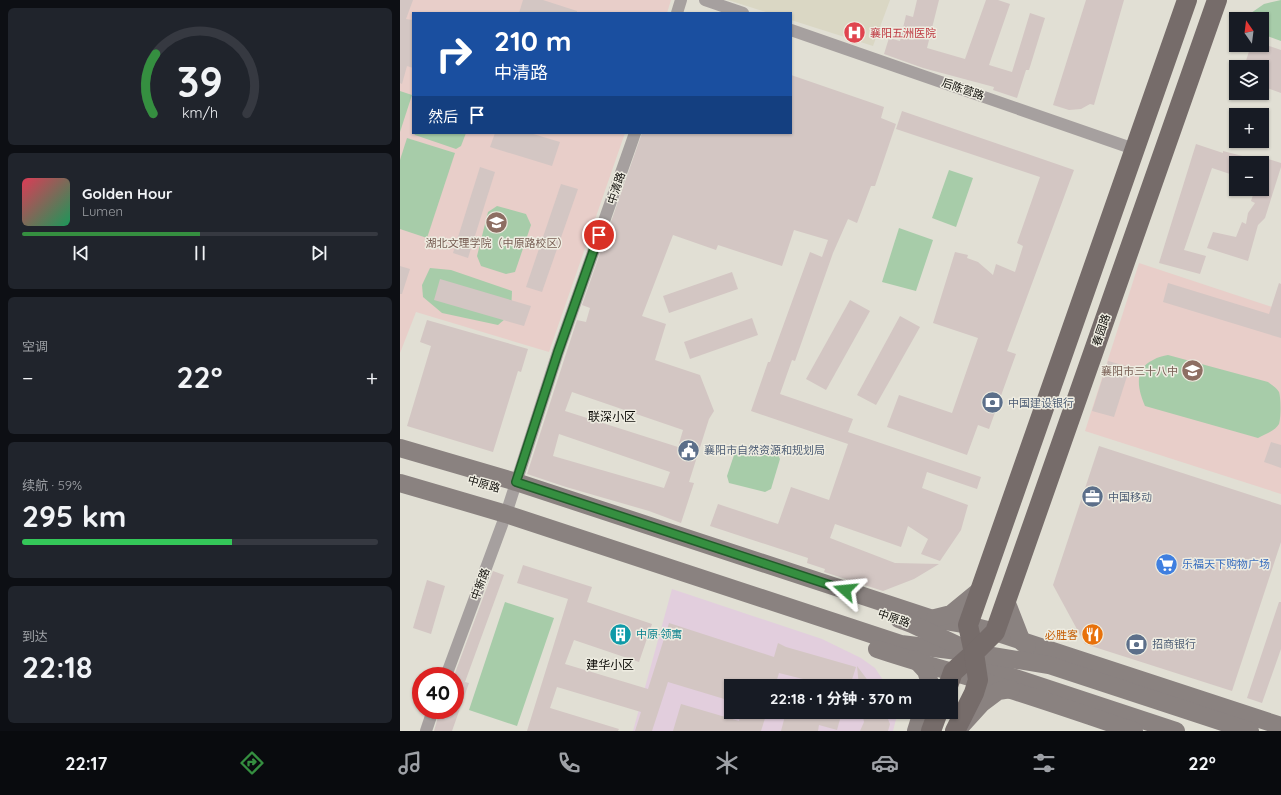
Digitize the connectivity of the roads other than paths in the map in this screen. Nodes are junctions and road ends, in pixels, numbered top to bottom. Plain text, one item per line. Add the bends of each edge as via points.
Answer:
1 (681, 0) edge
2 (705, 0) edge
3 (1187, 0) edge
4 (1217, 0) edge
5 (677, 12) edge
6 (740, 12) edge
7 (792, 30) edge
8 (635, 134) edge
9 (1134, 149) junction
10 (400, 448) edge
11 (400, 460) edge
12 (400, 483) edge
13 (514, 487) junction
14 (400, 496) edge
15 (503, 520) junction
16 (979, 591) junction
17 (1006, 601) junction
18 (933, 618) junction
19 (912, 624) junction
20 (968, 624) junction
21 (995, 632) junction
22 (1022, 642) junction
23 (901, 644) junction
24 (974, 653) junction
25 (918, 663) junction
26 (1049, 665) junction
27 (449, 667) edge
28 (934, 679) edge
29 (934, 679) edge
30 (943, 679) edge
31 (978, 680) junction
32 (958, 682) edge
33 (1035, 685) junction
34 (1009, 689) junction
35 (982, 703) junction
36 (430, 719) edge
37 (920, 719) edge
38 (935, 719) edge
39 (1281, 726) edge
40 (426, 731) edge
41 (916, 731) edge
42 (931, 731) edge
43 (956, 731) edge
44 (968, 731) edge
45 (1134, 731) edge
46 (1176, 731) edge
47 (1250, 731) edge

1 - 5 street
2 - 6 street
3 - 9 main road
4 - 17 main road, 春园路
7 - 9 street, 后陈营路
8 - 13 street, 中清路 via 558,352
9 - 16 main road
10 - 13 main road
11 - 13 main road, 中原路
12 - 15 main road, 中原路
13 - 15 street, 中新路
13 - 18 main road
13 - 19 main road, 中原路
14 - 15 main road
15 - 23 main road, 中原路
15 - 25 main road
15 - 27 street, 中新路
16 - 18 main road via 951,614
16 - 20 main road
17 - 21 main road, 春园路
17 - 22 main road
18 - 19 main road
18 - 20 main road
19 - 24 main road, 中原路
20 - 21 main road
20 - 24 main road
21 - 22 main road
21 - 24 main road, 春园路
22 - 26 main road
22 - 39 main road
23 - 24 main road, 中原路
23 - 25 main road
24 - 26 main road, 中原路
24 - 30 main road, 春园路
24 - 31 main road
24 - 33 main road, 中原路 via 1000,673
25 - 28 main road
25 - 29 main road
26 - 47 main road, 中原路
31 - 32 main road
31 - 34 main road
31 - 43 main road
33 - 34 main road
33 - 46 main road, 中原路
34 - 35 main road via 998,691
34 - 45 main road
35 - 43 main road
35 - 44 main road
36 - 40 street
37 - 41 main road
38 - 42 main road

